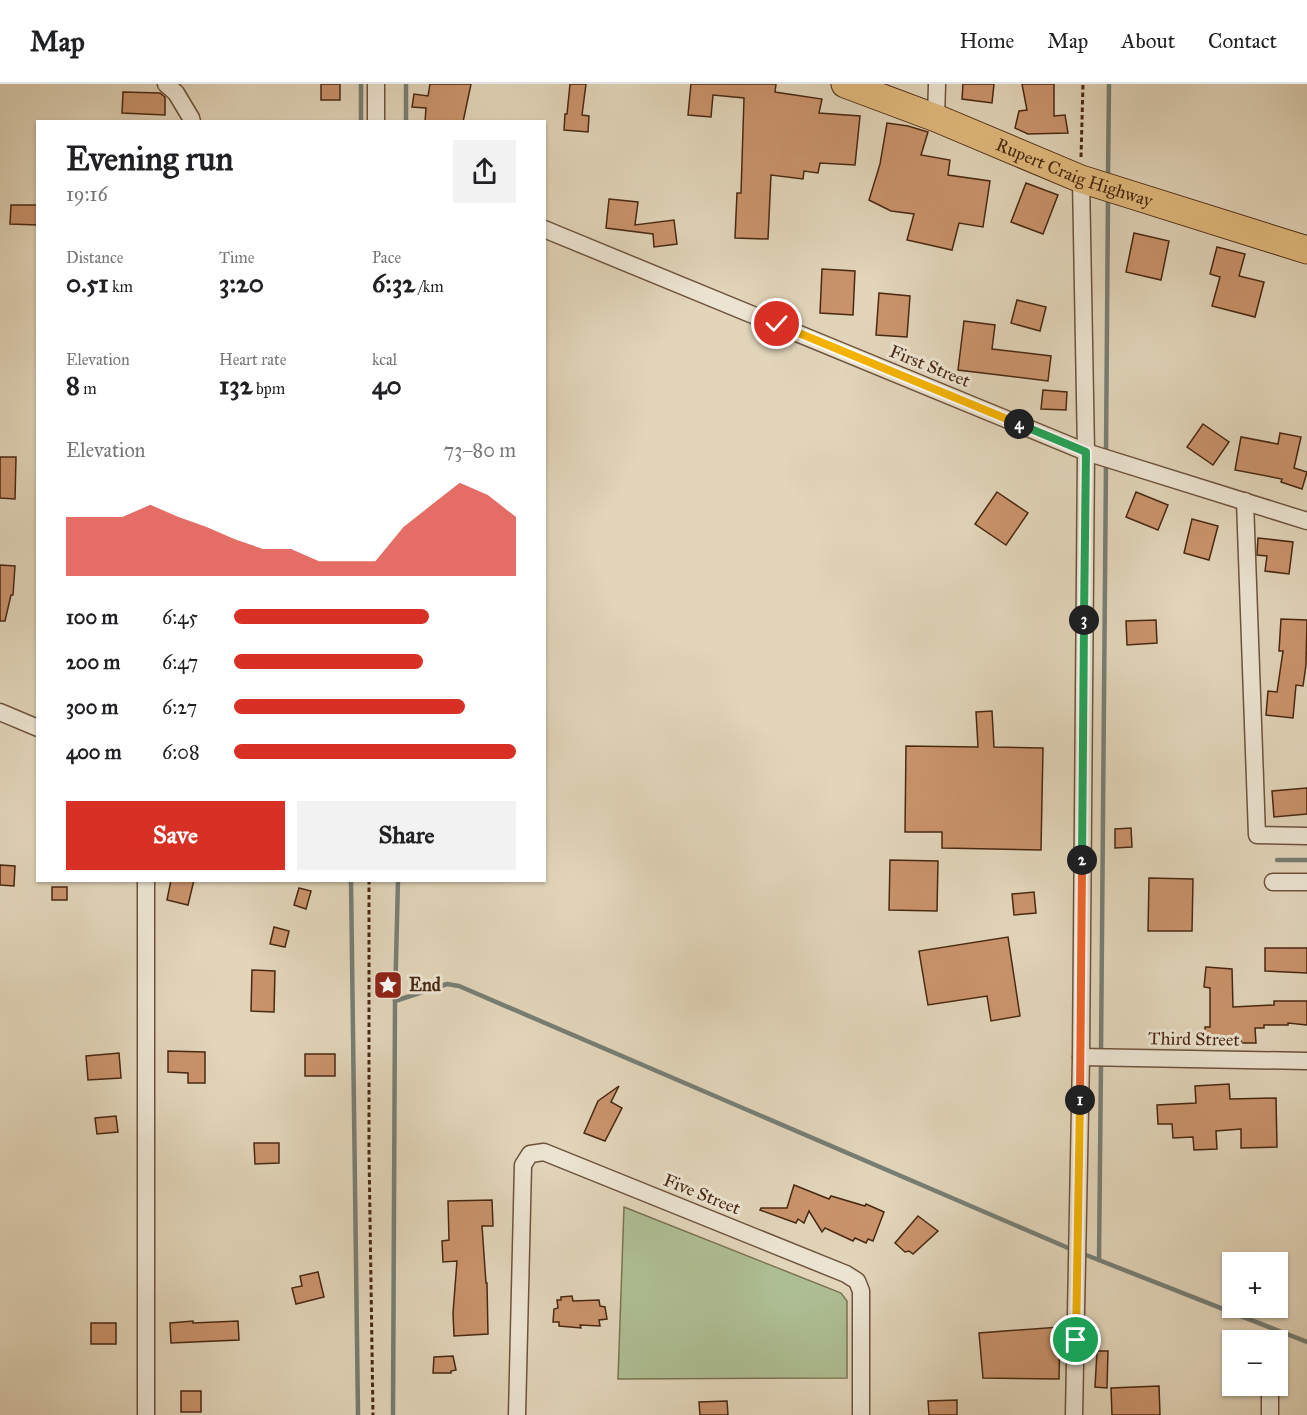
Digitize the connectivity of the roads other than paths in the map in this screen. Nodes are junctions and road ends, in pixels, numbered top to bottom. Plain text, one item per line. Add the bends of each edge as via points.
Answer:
1 (166, 84) edge
2 (376, 84) edge
3 (845, 84) edge
4 (937, 84) edge
5 (936, 118) junction
6 (192, 120) edge
7 (376, 120) edge
8 (1081, 180) junction
9 (546, 230) edge
10 (1307, 250) edge
11 (1086, 452) junction
12 (1245, 501) junction
13 (1307, 521) edge
14 (0, 712) edge
15 (36, 727) edge
16 (1307, 836) edge
17 (146, 882) edge
18 (1273, 882) dead end
19 (1307, 882) edge
20 (1081, 1057) junction
21 (1307, 1061) edge
22 (1270, 1396) edge
23 (146, 1415) edge
24 (517, 1415) edge
25 (861, 1415) edge
26 (1074, 1415) edge
27 (1270, 1415) edge

1 - 6 street
2 - 7 street
3 - 5 main road, Rupert Craig Highway
4 - 5 street
5 - 8 main road, Rupert Craig Highway
8 - 10 main road, Rupert Craig Highway
8 - 11 street
9 - 11 street, First Street
11 - 12 street, First Street
11 - 20 street
12 - 13 street, First Street
12 - 16 street via 1257,835
14 - 15 street
17 - 23 street
18 - 19 street
20 - 21 street, Third Street
20 - 26 street
22 - 27 street
24 - 25 street, Five Street via 523,1165 531,1154 544,1152 857,1281 861,1291

